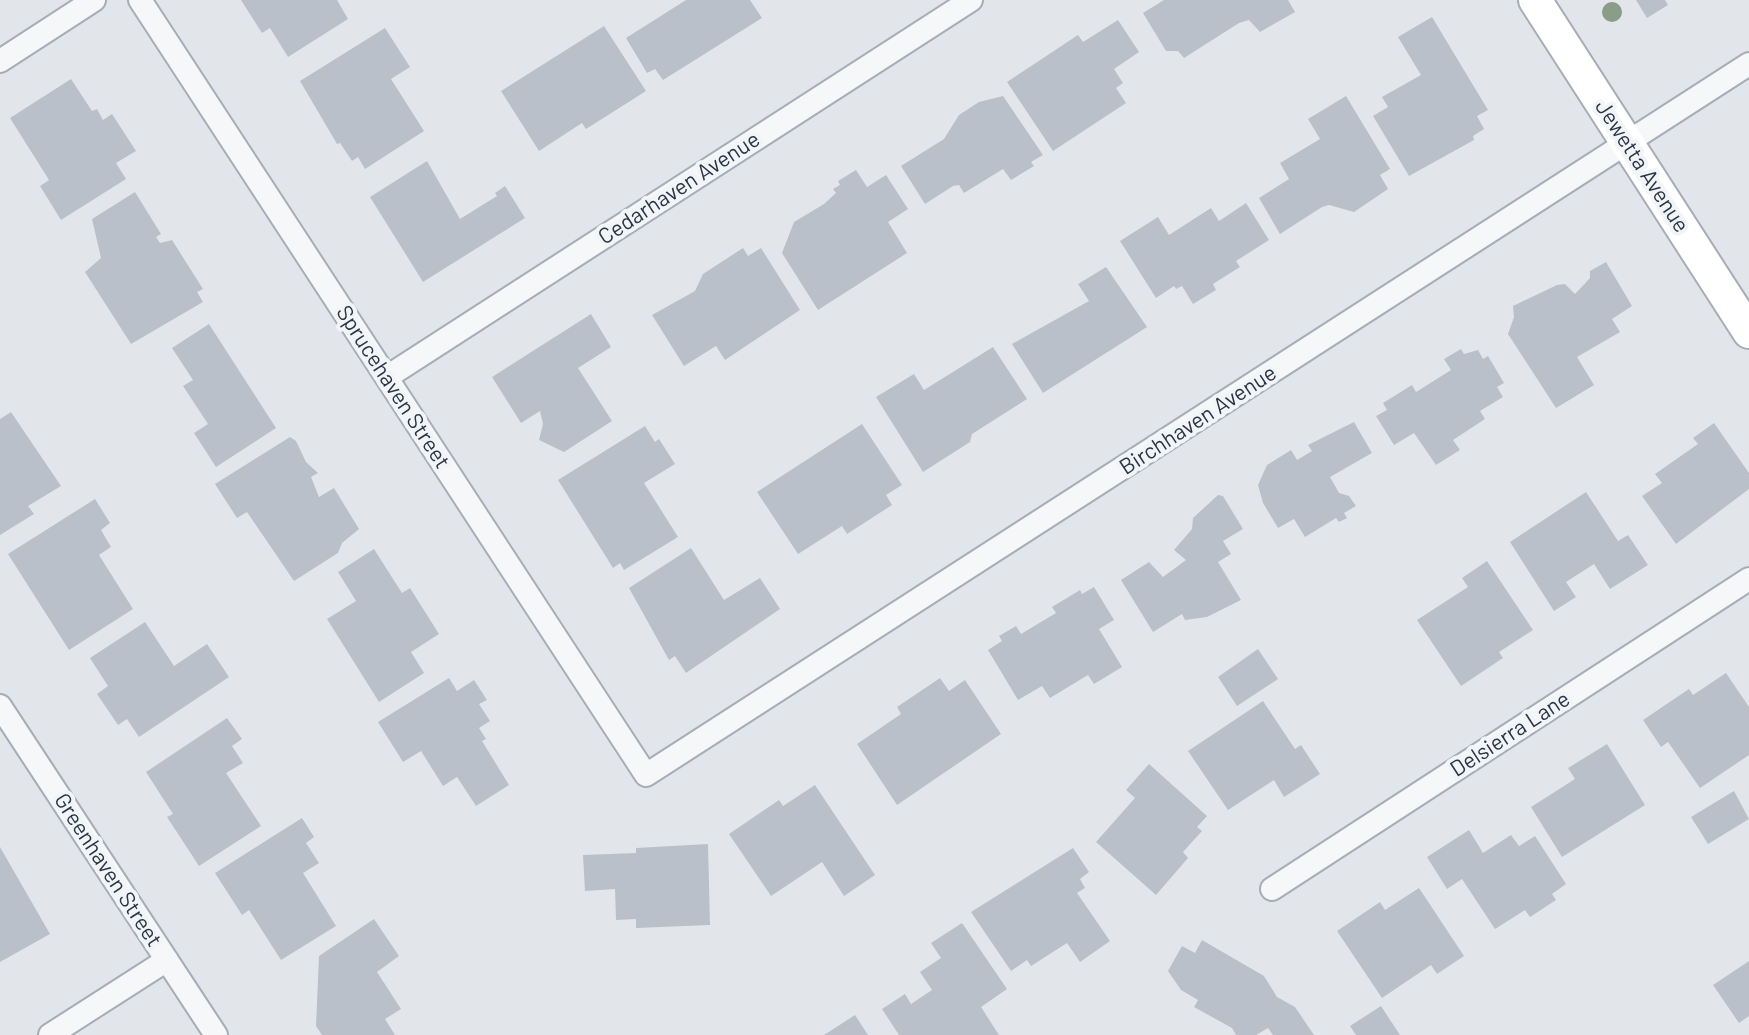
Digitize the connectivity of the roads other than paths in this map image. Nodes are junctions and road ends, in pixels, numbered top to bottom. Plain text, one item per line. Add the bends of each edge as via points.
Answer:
1 (94, 0) edge
2 (140, 0) edge
3 (971, 0) edge
4 (1535, 0) edge
5 (0, 61) edge
6 (1749, 64) edge
7 (1627, 143) junction
8 (1749, 332) edge
9 (387, 377) junction
10 (1749, 579) edge
11 (0, 706) edge
12 (646, 775) joint
13 (1272, 889) dead end
14 (167, 960) junction
15 (50, 1035) edge
16 (216, 1035) edge

1 - 5 street
2 - 9 street, Sprucehaven Street
3 - 9 street, Cedarhaven Avenue
4 - 7 street, Jewetta Avenue
6 - 7 street, Birchhaven Avenue
7 - 8 street, Jewetta Avenue
7 - 12 street, Birchhaven Avenue
9 - 12 street, Sprucehaven Street
10 - 13 street, Delsierra Lane
11 - 14 street, Greenhaven Street
14 - 15 street
14 - 16 street, Greenhaven Street

